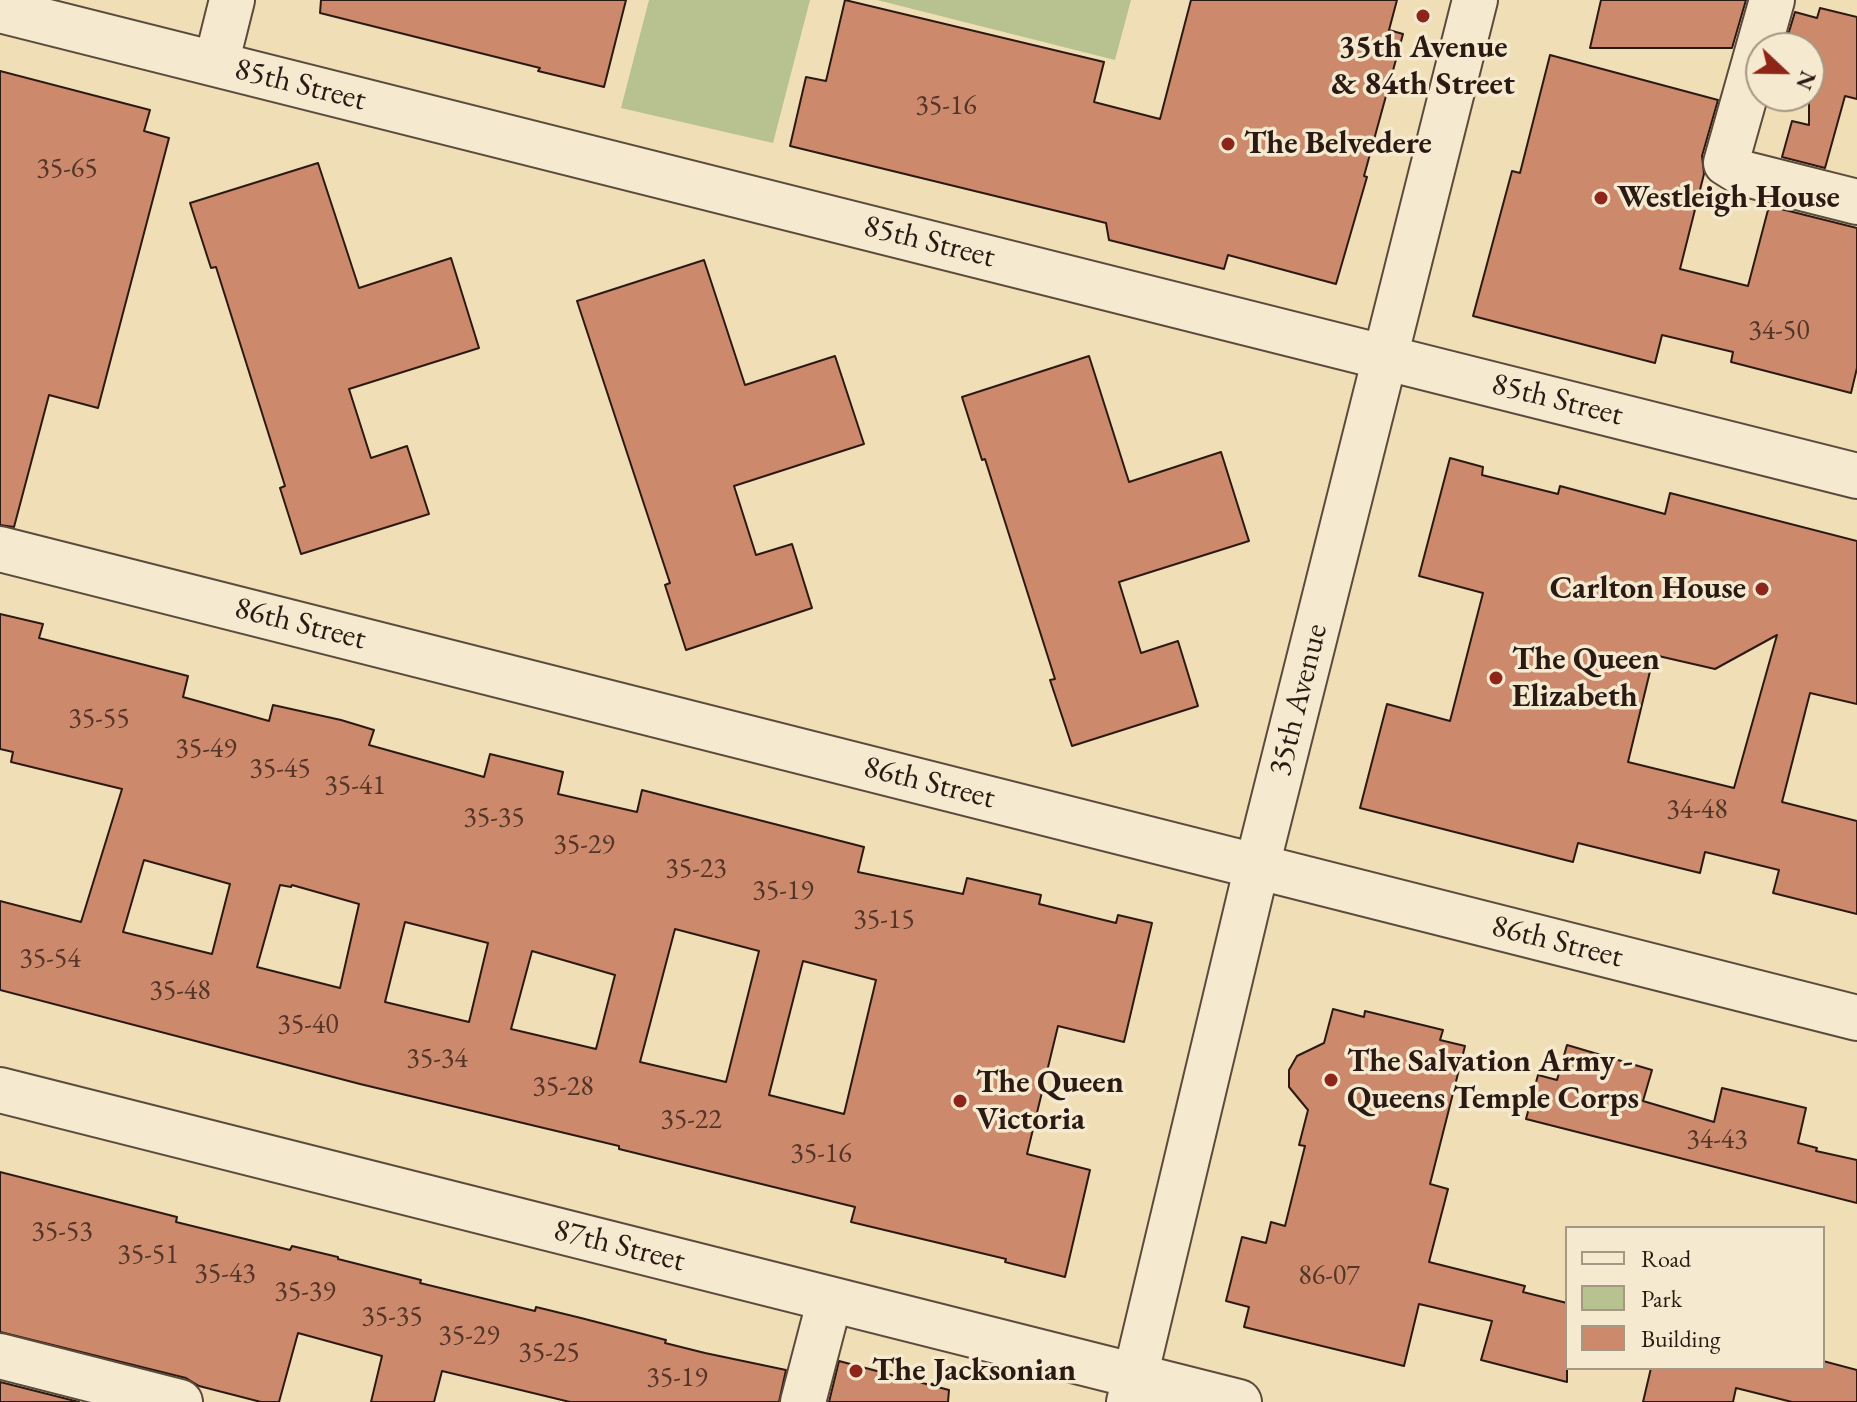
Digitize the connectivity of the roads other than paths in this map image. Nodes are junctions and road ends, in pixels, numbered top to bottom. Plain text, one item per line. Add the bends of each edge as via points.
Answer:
1 (232, 0) edge
2 (1475, 0) edge
3 (1772, 0) edge
4 (0, 10) edge
5 (216, 64) junction
6 (1857, 202) edge
7 (1385, 357) junction
8 (1857, 476) edge
9 (0, 549) edge
10 (1257, 866) junction
11 (1857, 1018) edge
12 (0, 1090) edge
13 (830, 1299) junction
14 (0, 1356) edge
15 (1132, 1389) edge
16 (180, 1402) edge
17 (803, 1402) edge
18 (1239, 1402) edge

1 - 5 street
2 - 7 street, 35th Avenue
3 - 6 street via 1726,163 1742,173
4 - 5 street, 85th Street
5 - 7 street, 85th Street
7 - 8 street, 85th Street
7 - 10 street, 35th Avenue
9 - 10 street, 86th Street
10 - 11 street, 86th Street
10 - 15 street, 35th Avenue
12 - 13 street, 87th Street
13 - 15 street, 87th Street
13 - 17 street
14 - 16 street
15 - 18 street, 87th Street

